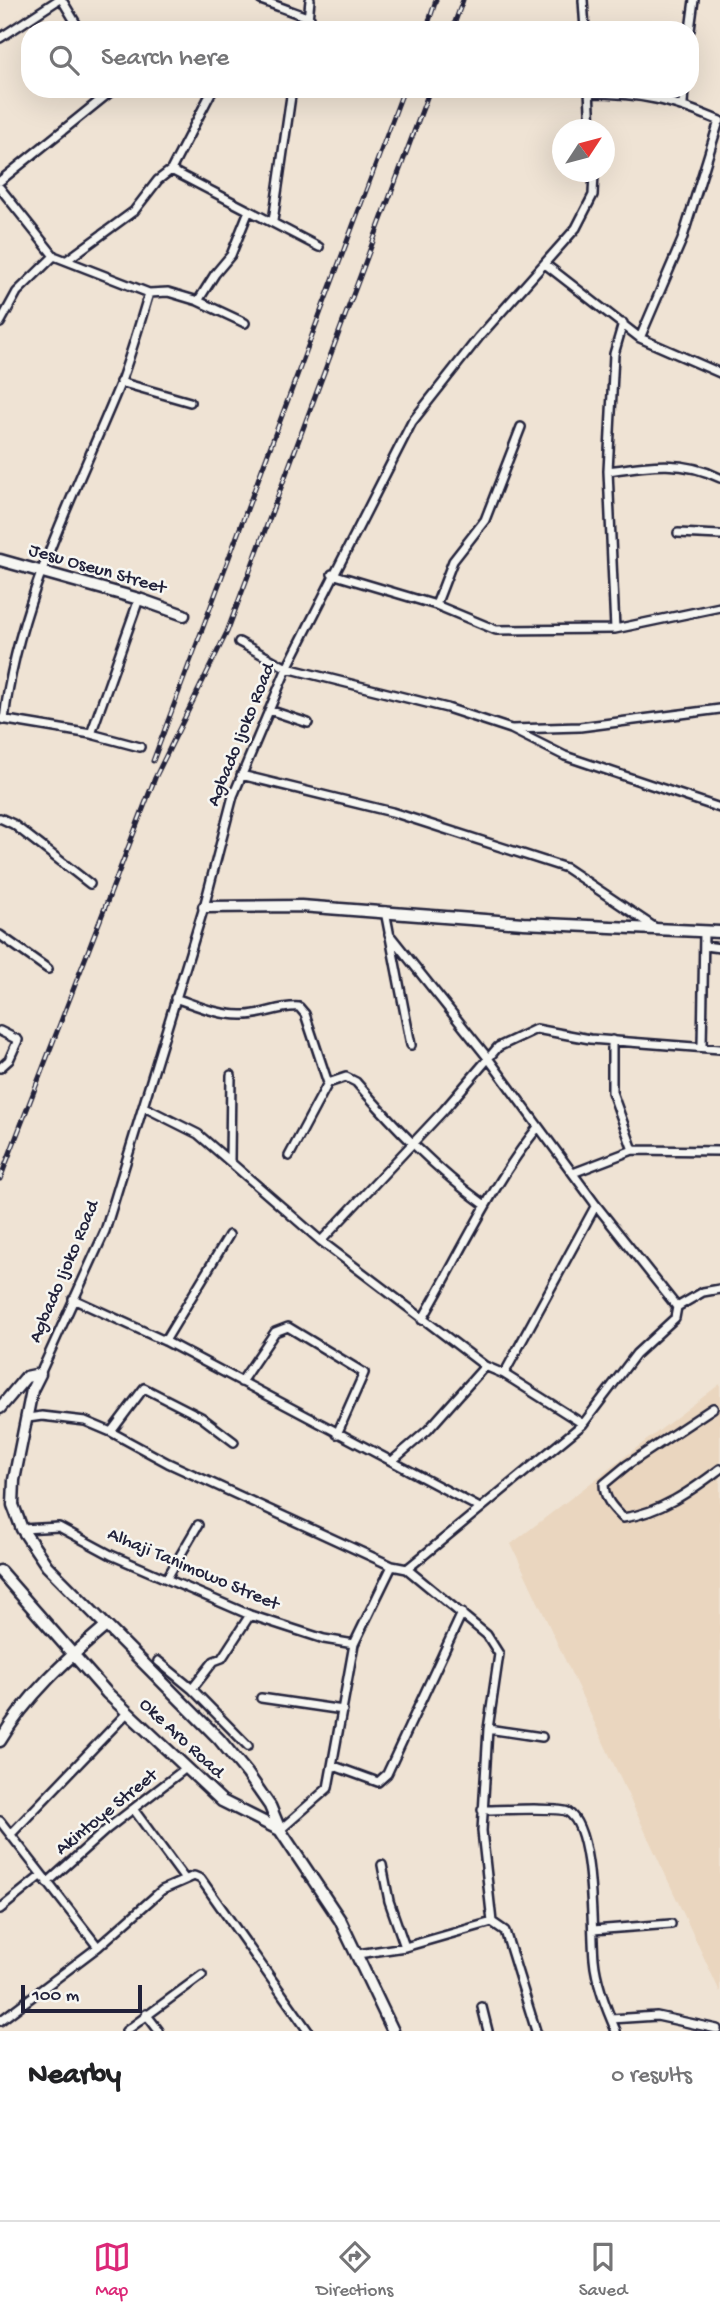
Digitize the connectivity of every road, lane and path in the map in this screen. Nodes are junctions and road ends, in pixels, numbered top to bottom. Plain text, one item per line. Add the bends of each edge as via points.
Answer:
1 (60, 0) edge
2 (261, 0) edge
3 (310, 0) edge
4 (583, 0) edge
5 (694, 0) edge
6 (310, 18) junction
7 (27, 21) edge
8 (74, 21) edge
9 (309, 21) edge
10 (584, 21) edge
11 (691, 21) edge
12 (21, 25) edge
13 (0, 38) edge
14 (103, 98) edge
15 (208, 98) edge
16 (291, 98) edge
17 (590, 98) edge
18 (655, 98) edge
19 (683, 98) edge
20 (683, 104) junction
21 (591, 119) edge
22 (719, 121) edge
23 (171, 170) junction
24 (1, 178) edge
25 (594, 182) edge
26 (0, 188) edge
27 (248, 213) junction
28 (273, 221) junction
29 (319, 247) dead end
30 (54, 256) junction
31 (67, 260) junction
32 (545, 264) junction
33 (149, 293) junction
34 (198, 301) junction
35 (0, 323) edge
36 (245, 323) dead end
37 (623, 323) junction
38 (640, 338) junction
39 (719, 372) edge
40 (120, 382) junction
41 (190, 402) dead end
42 (521, 427) dead end
43 (608, 471) junction
44 (720, 478) edge
45 (678, 533) dead end
46 (720, 535) edge
47 (0, 560) edge
48 (43, 574) junction
49 (332, 574) junction
50 (139, 599) junction
51 (436, 605) junction
52 (720, 607) edge
53 (184, 615) dead end
54 (615, 629) junction
55 (239, 642) dead end
56 (287, 668) junction
57 (720, 709) edge
58 (270, 710) junction
59 (2, 719) edge
60 (307, 723) dead end
61 (511, 729) junction
62 (92, 734) junction
63 (140, 747) dead end
64 (241, 775) junction
65 (720, 808) edge
66 (0, 818) edge
67 (90, 884) dead end
68 (204, 907) junction
69 (385, 911) junction
70 (658, 930) junction
71 (704, 932) junction
72 (720, 932) edge
73 (389, 934) junction
74 (0, 935) edge
75 (705, 946) junction
76 (720, 948) edge
77 (48, 969) dead end
78 (175, 998) junction
79 (0, 1031) edge
80 (612, 1040) junction
81 (411, 1045) dead end
82 (702, 1046) junction
83 (720, 1049) edge
84 (488, 1058) junction
85 (0, 1068) edge
86 (231, 1075) dead end
87 (328, 1083) junction
88 (144, 1107) junction
89 (538, 1128) junction
90 (410, 1144) junction
91 (633, 1150) junction
92 (720, 1151) edge
93 (289, 1156) dead end
94 (230, 1160) junction
95 (573, 1173) junction
96 (485, 1205) junction
97 (596, 1205) junction
98 (229, 1235) dead end
99 (321, 1241) junction
100 (720, 1289) edge
101 (74, 1299) junction
102 (677, 1307) junction
103 (422, 1320) junction
104 (165, 1341) junction
105 (485, 1367) junction
106 (40, 1374) junction
107 (504, 1374) junction
108 (241, 1382) junction
109 (0, 1408) edge
110 (713, 1408) dead end
111 (28, 1418) junction
112 (583, 1424) junction
113 (111, 1432) junction
114 (337, 1434) junction
115 (234, 1442) dead end
116 (392, 1461) junction
117 (720, 1469) edge
118 (478, 1507) junction
119 (198, 1525) dead end
120 (22, 1529) junction
121 (392, 1566) junction
122 (407, 1569) junction
123 (2, 1576) edge
124 (167, 1578) junction
125 (462, 1613) junction
126 (250, 1615) junction
127 (106, 1626) junction
128 (354, 1644) junction
129 (72, 1654) junction
130 (158, 1661) dead end
131 (192, 1689) junction
132 (261, 1698) dead end
133 (343, 1710) junction
134 (127, 1713) junction
135 (488, 1729) junction
136 (542, 1737) dead end
137 (0, 1741) edge
138 (248, 1746) dead end
139 (334, 1766) junction
140 (186, 1768) junction
141 (134, 1810) junction
142 (482, 1810) junction
143 (0, 1821) edge
144 (280, 1830) junction
145 (12, 1833) junction
146 (382, 1865) dead end
147 (42, 1875) junction
148 (184, 1878) junction
149 (47, 1883) junction
150 (0, 1909) edge
151 (492, 1922) junction
152 (671, 1924) dead end
153 (593, 1930) junction
154 (98, 1947) junction
155 (405, 1947) junction
156 (358, 1954) junction
157 (202, 1975) dead end
158 (482, 2007) dead end
159 (146, 2014) junction
160 (611, 2019) junction
161 (0, 2021) edge
162 (717, 2029) edge
163 (125, 2031) edge
164 (159, 2031) edge
165 (308, 2031) edge
166 (393, 2031) edge
167 (488, 2031) edge
168 (536, 2031) edge
169 (616, 2031) edge

1 - 7 street
1 - 8 street
2 - 6 street
3 - 6 street
4 - 10 street
5 - 11 street
6 - 9 street
12 - 13 street
14 - 24 street
15 - 23 street
16 - 28 street
17 - 21 street
18 - 20 street
19 - 20 street
20 - 22 street
22 - 38 street via 682,240
23 - 27 street
23 - 31 street via 134,211
25 - 32 street, Agbado Ijoko Road via 586,215
26 - 30 street
27 - 28 street
27 - 34 street via 231,255
28 - 29 street
30 - 31 street
30 - 35 street via 18,292
31 - 33 street
32 - 37 street
32 - 49 street, Agbado Ijoko Road via 412,422
33 - 34 street via 168,292
33 - 40 street
34 - 36 street
37 - 38 street
37 - 43 street via 614,354
38 - 39 street
40 - 41 street
40 - 48 street
42 - 51 street via 485,520 453,561
43 - 44 street via 662,463
43 - 54 street
45 - 46 street
47 - 48 main road, Jesu Oseun Street
48 - 50 main road, Jesu Oseun Street
48 - 59 street via 20,638
49 - 51 street
49 - 56 street, Agbado Ijoko Road
50 - 53 main road, Jesu Oseun Street
50 - 62 street
51 - 54 street via 496,630
52 - 54 street
55 - 56 street
56 - 58 street, Agbado Ijoko Road
56 - 61 street
57 - 61 street via 592,726
58 - 60 street
58 - 64 street, Agbado Ijoko Road
59 - 62 street
61 - 65 street via 565,756
62 - 63 street
64 - 68 street, Agbado Ijoko Road
64 - 70 street via 392,812 566,868
66 - 67 street
68 - 69 main road
68 - 78 street, Agbado Ijoko Road
69 - 70 main road
69 - 73 street
70 - 71 main road
71 - 72 main road
71 - 75 street
73 - 81 street
73 - 84 street
74 - 77 street
75 - 76 street
75 - 82 street
78 - 87 street via 216,1012 244,1015 299,1007
78 - 88 street, Agbado Ijoko Road
79 - 85 street via 18,1040
80 - 82 street
80 - 84 street via 536,1029 506,1041
80 - 91 street via 612,1092
82 - 83 street
84 - 89 street
84 - 90 street
86 - 94 street
87 - 90 street via 352,1078
87 - 93 street
88 - 94 street via 198,1134
88 - 101 street, Agbado Ijoko Road via 98,1248
89 - 95 street
89 - 96 street
90 - 96 street
90 - 99 street
91 - 92 street
91 - 95 street
94 - 99 street
95 - 97 street
96 - 103 street
97 - 102 street
97 - 107 street
98 - 104 street
99 - 103 street
100 - 102 street via 703,1292
101 - 104 street
101 - 106 street, Agbado Ijoko Road
102 - 112 street via 674,1318 636,1354
103 - 105 street
104 - 108 street
105 - 107 street
105 - 116 street via 428,1430
106 - 109 main road, Agbado Ijoko Road via 26,1377
106 - 111 main road, Agbado Ijoko Road via 32,1390
107 - 112 street
108 - 114 street
108 - 114 street via 275,1332 288,1327 364,1373
110 - 117 street via 627,1465 604,1484 604,1491 623,1518 646,1515
111 - 113 street via 85,1421
111 - 120 main road, Agbado Ijoko Road via 14,1480 13,1505
112 - 118 street
113 - 115 street via 144,1388 201,1417
113 - 121 street
114 - 116 street
116 - 118 street
118 - 122 street
119 - 124 street
120 - 124 street, Alhaji Tanimowo Street via 59,1527
120 - 127 main road, Agbado Ijoko Road via 47,1566
121 - 122 street
121 - 128 street
122 - 125 street
123 - 129 main road
124 - 126 street, Alhaji Tanimowo Street
125 - 135 street via 487,1635 499,1654
125 - 139 street via 387,1774 378,1782
126 - 128 street, Alhaji Tanimowo Street
126 - 131 street via 222,1658 214,1661
127 - 129 main road
127 - 144 main road, Oke Aro Road via 219,1739 258,1788
128 - 133 street
129 - 134 main road, Oke Aro Road
129 - 137 main road via 16,1713
130 - 131 street
131 - 138 street
132 - 133 street
133 - 139 street
134 - 140 main road, Oke Aro Road
134 - 145 street
135 - 136 street
135 - 142 street
139 - 144 street via 328,1788
140 - 141 street, Akintoye Street
140 - 144 main road, Oke Aro Road via 222,1801
141 - 148 street
141 - 149 street, Akintoye Street
142 - 151 street
142 - 153 street via 561,1809 574,1817 589,1869
143 - 145 street
144 - 156 main road, Oke Aro Road
145 - 147 street
146 - 155 street
147 - 149 street
147 - 150 street
148 - 154 street via 162,1890
148 - 165 street via 201,1879
149 - 154 street
151 - 155 street
151 - 168 street via 505,1931
152 - 153 street
153 - 160 street via 598,1979
154 - 161 street
155 - 156 street
156 - 166 main road, Oke Aro Road
157 - 159 street
158 - 167 street
159 - 163 street
159 - 164 street
160 - 162 street via 657,2016
160 - 169 street

